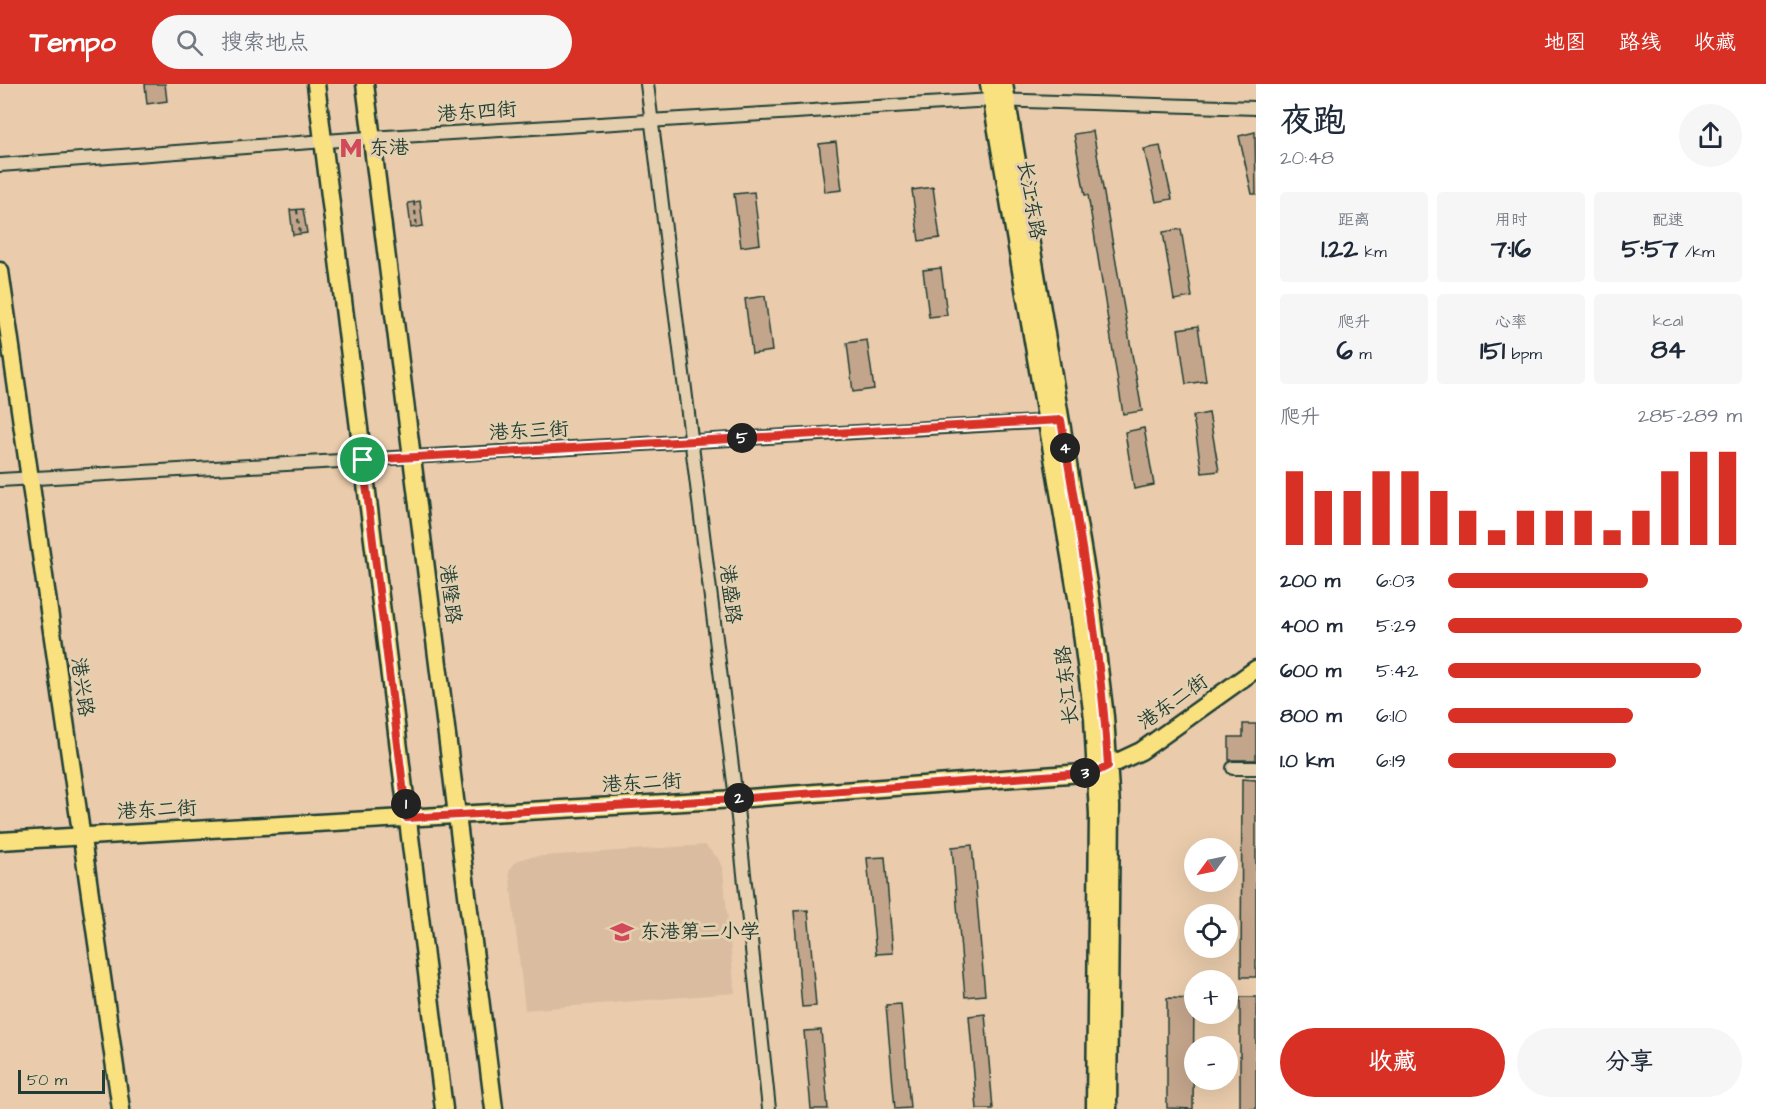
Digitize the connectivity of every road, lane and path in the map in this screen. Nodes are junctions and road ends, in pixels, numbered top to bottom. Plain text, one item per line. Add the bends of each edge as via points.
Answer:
1 (316, 84) edge
2 (365, 84) edge
3 (647, 84) edge
4 (998, 92) edge
5 (1256, 108) edge
6 (651, 121) junction
7 (372, 139) junction
8 (323, 141) junction
9 (0, 165) edge
10 (414, 202) dead end
11 (297, 210) dead end
12 (417, 227) dead end
13 (300, 234) dead end
14 (0, 271) edge
15 (1054, 421) junction
16 (691, 441) junction
17 (412, 457) junction
18 (363, 460) junction
19 (30, 479) junction
20 (0, 480) edge
21 (1256, 669) edge
22 (1233, 768) dead end
23 (1256, 768) edge
24 (1102, 770) junction
25 (736, 799) junction
26 (457, 815) junction
27 (407, 818) junction
28 (82, 835) junction
29 (0, 841) edge
30 (121, 1109) edge
31 (444, 1109) edge
32 (494, 1109) edge
33 (769, 1109) edge
34 (1095, 1109) edge
35 (1108, 1109) edge

1 - 8 main road
2 - 7 main road, 港隆路
3 - 6 street, 港盛路
4 - 5 street, 港东四街
4 - 6 street, 港东四街
4 - 15 main road, 长江东路
6 - 7 street, 港东四街
6 - 16 street, 港盛路
7 - 8 street, 港东四街
7 - 17 main road, 港隆路
8 - 9 street, 港东四街
8 - 18 main road
10 - 12 path
11 - 13 path
14 - 19 main road, 港兴路
15 - 16 street, 港东三街
15 - 24 main road, 长江东路
16 - 17 street, 港东三街
16 - 25 street, 港盛路
17 - 18 street, 港东三街
17 - 26 main road, 港隆路
18 - 19 street, 港东三街
18 - 27 main road
19 - 20 street, 港东三街
19 - 28 main road, 港兴路
21 - 24 main road, 港东二街 via 1141,751
22 - 23 street
24 - 25 main road, 港东二街
24 - 34 main road, 长江东路 via 1098,814
24 - 35 main road, 长江东路 via 1111,806
25 - 26 main road, 港东二街
25 - 33 street, 港盛路
26 - 27 main road, 港东二街
26 - 32 main road, 港隆路
27 - 28 main road, 港东二街
27 - 31 main road
28 - 29 main road, 港东二街
28 - 30 main road, 港兴路

